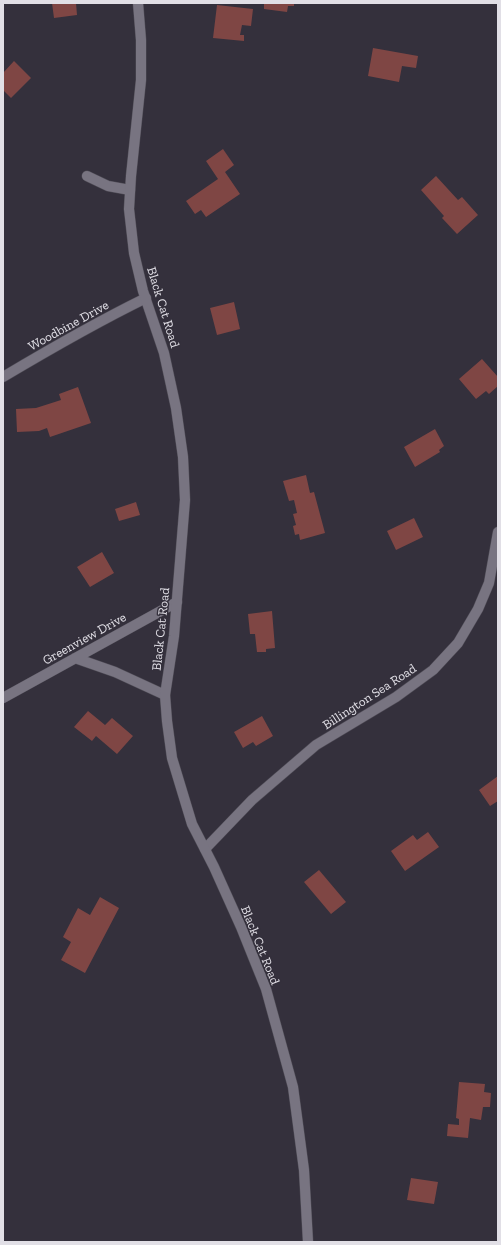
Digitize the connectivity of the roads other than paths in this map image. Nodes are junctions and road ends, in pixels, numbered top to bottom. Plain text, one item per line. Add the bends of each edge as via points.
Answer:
1 (138, 3) edge
2 (87, 176) dead end
3 (130, 190) junction
4 (146, 298) junction
5 (3, 377) edge
6 (498, 532) edge
7 (177, 602) junction
8 (74, 658) junction
9 (166, 695) junction
10 (3, 698) edge
11 (205, 849) junction
12 (308, 1242) edge

1 - 3 street, Black Cat Road via 141,80
2 - 3 street via 108,186
3 - 4 street, Black Cat Road via 134,253
4 - 5 street, Woodbine Drive via 111,315
4 - 7 street, Black Cat Road via 164,353 183,457 185,500
6 - 11 street, Billington Sea Road via 489,583 478,609 458,643 433,670 396,697 316,745 252,800
7 - 8 street, Greenview Drive
7 - 9 street, Black Cat Road
8 - 9 street via 115,672
8 - 10 street, Greenview Drive
9 - 11 street, Black Cat Road via 172,758 192,824
11 - 12 street, Black Cat Road via 266,989 293,1087 304,1170

